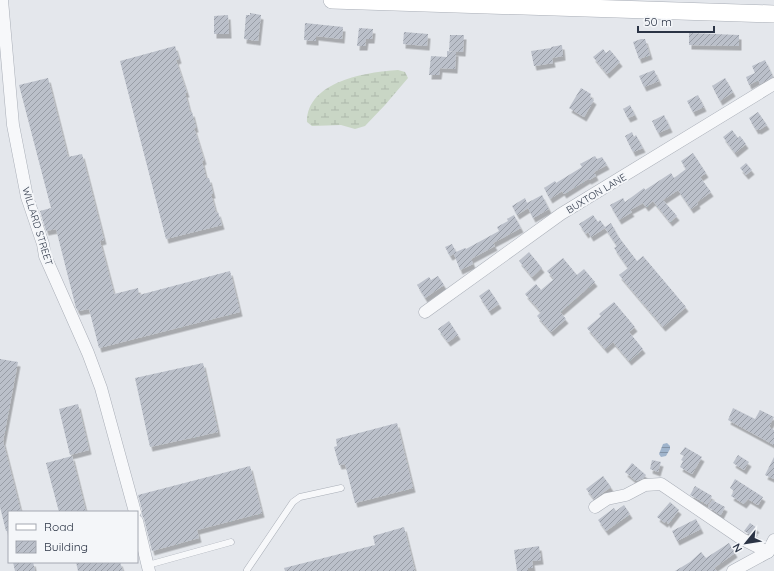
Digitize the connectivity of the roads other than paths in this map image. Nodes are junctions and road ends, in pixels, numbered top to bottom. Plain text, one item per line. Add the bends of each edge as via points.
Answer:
1 (2, 0) edge
2 (332, 0) edge
3 (774, 14) edge
4 (774, 84) edge
5 (425, 312) dead end
6 (341, 488) dead end
7 (595, 507) dead end
8 (135, 511) edge
9 (138, 525) edge
10 (774, 540) edge
11 (231, 542) dead end
12 (768, 552) junction
13 (149, 568) edge
14 (246, 570) dead end
15 (733, 571) edge

1 - 8 street, WILLARD STREET via 13,125 27,197 45,256 101,388
2 - 3 main road
4 - 5 street, BUXTON LANE via 562,214
6 - 14 lane via 300,497 293,502
7 - 12 street via 607,499 626,495 645,485 660,484 742,539
9 - 13 street
10 - 12 street
11 - 13 lane
12 - 15 street

